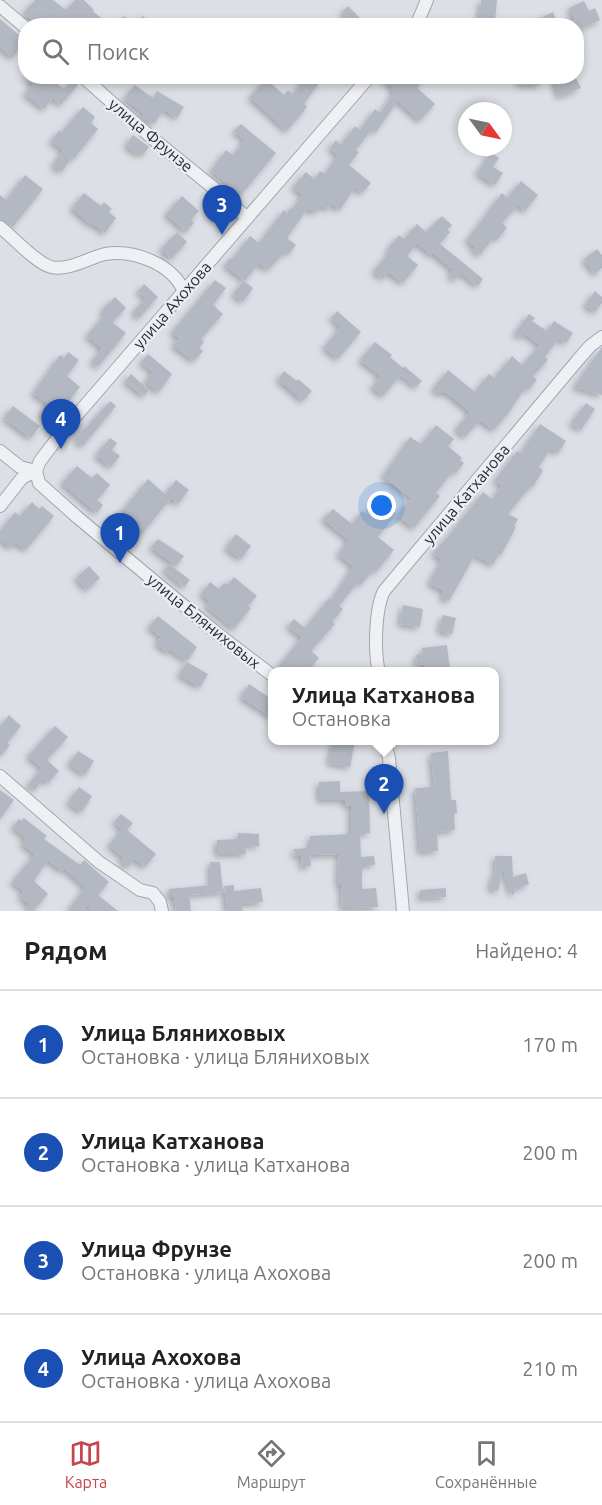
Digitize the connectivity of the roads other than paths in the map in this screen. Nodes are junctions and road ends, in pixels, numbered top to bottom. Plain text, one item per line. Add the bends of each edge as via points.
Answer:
1 (427, 0) edge
2 (0, 6) edge
3 (419, 18) edge
4 (18, 21) edge
5 (91, 84) edge
6 (363, 84) edge
7 (247, 218) junction
8 (0, 227) edge
9 (184, 292) junction
10 (602, 337) edge
11 (0, 451) edge
12 (36, 471) junction
13 (0, 506) edge
14 (379, 667) edge
15 (268, 672) edge
16 (385, 745) edge
17 (0, 776) edge
18 (162, 911) edge
19 (403, 911) edge

1 - 3 street
2 - 4 street
5 - 7 street, улица Фрунзе
6 - 7 street, улица Ахохова
7 - 9 street, улица Ахохова
8 - 9 street via 47,265 67,267 105,255 128,255 171,272
9 - 12 street, улица Ахохова via 63,431
10 - 14 street, улица Катханова via 577,361 384,591 377,613
11 - 12 street via 20,467
12 - 13 street, улица Ахохова via 22,478
12 - 15 street, улица Бляниховых via 39,483 77,517
16 - 19 street
17 - 18 street via 99,862 140,890 153,892

